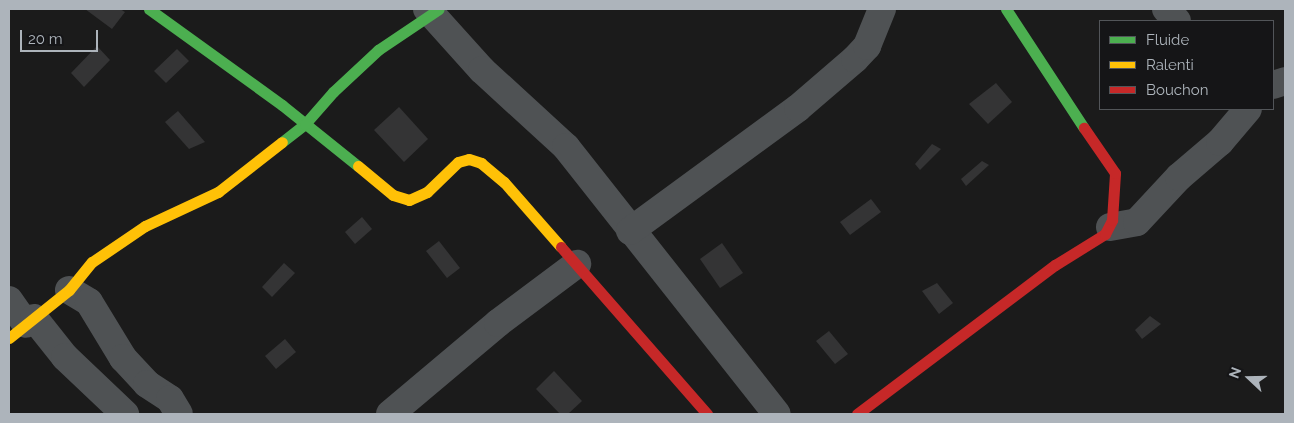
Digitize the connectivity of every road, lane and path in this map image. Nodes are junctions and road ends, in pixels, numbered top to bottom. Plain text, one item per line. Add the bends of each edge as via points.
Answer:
1 (149, 9) edge
2 (882, 9) edge
3 (1006, 9) edge
4 (1166, 9) edge
5 (432, 11) edge
6 (1176, 20) edge
7 (1247, 110) edge
8 (306, 124) junction
9 (1110, 227) junction
10 (630, 232) junction
11 (577, 264) junction
12 (69, 290) junction
13 (9, 300) edge
14 (23, 326) edge
15 (124, 414) edge
16 (179, 414) edge
17 (390, 414) edge
18 (707, 414) edge
19 (777, 414) edge
20 (857, 414) edge

1 - 8 street
2 - 10 street via 867,46 856,59 798,108
3 - 9 street via 1115,172
4 - 6 street
5 - 8 street via 378,50 333,92
5 - 10 street via 482,70 566,147
7 - 9 street via 1220,142 1179,177 1137,222
8 - 11 street via 393,195 409,200 427,192 458,162 469,159 481,163 504,182
8 - 12 street via 218,192 145,226 99,257
9 - 20 street via 1105,234 1054,265
10 - 19 street
11 - 17 street via 498,323
11 - 18 street
12 - 14 street
12 - 16 street via 89,302 123,358 147,384 170,399
13 - 14 street
14 - 15 street via 65,357

